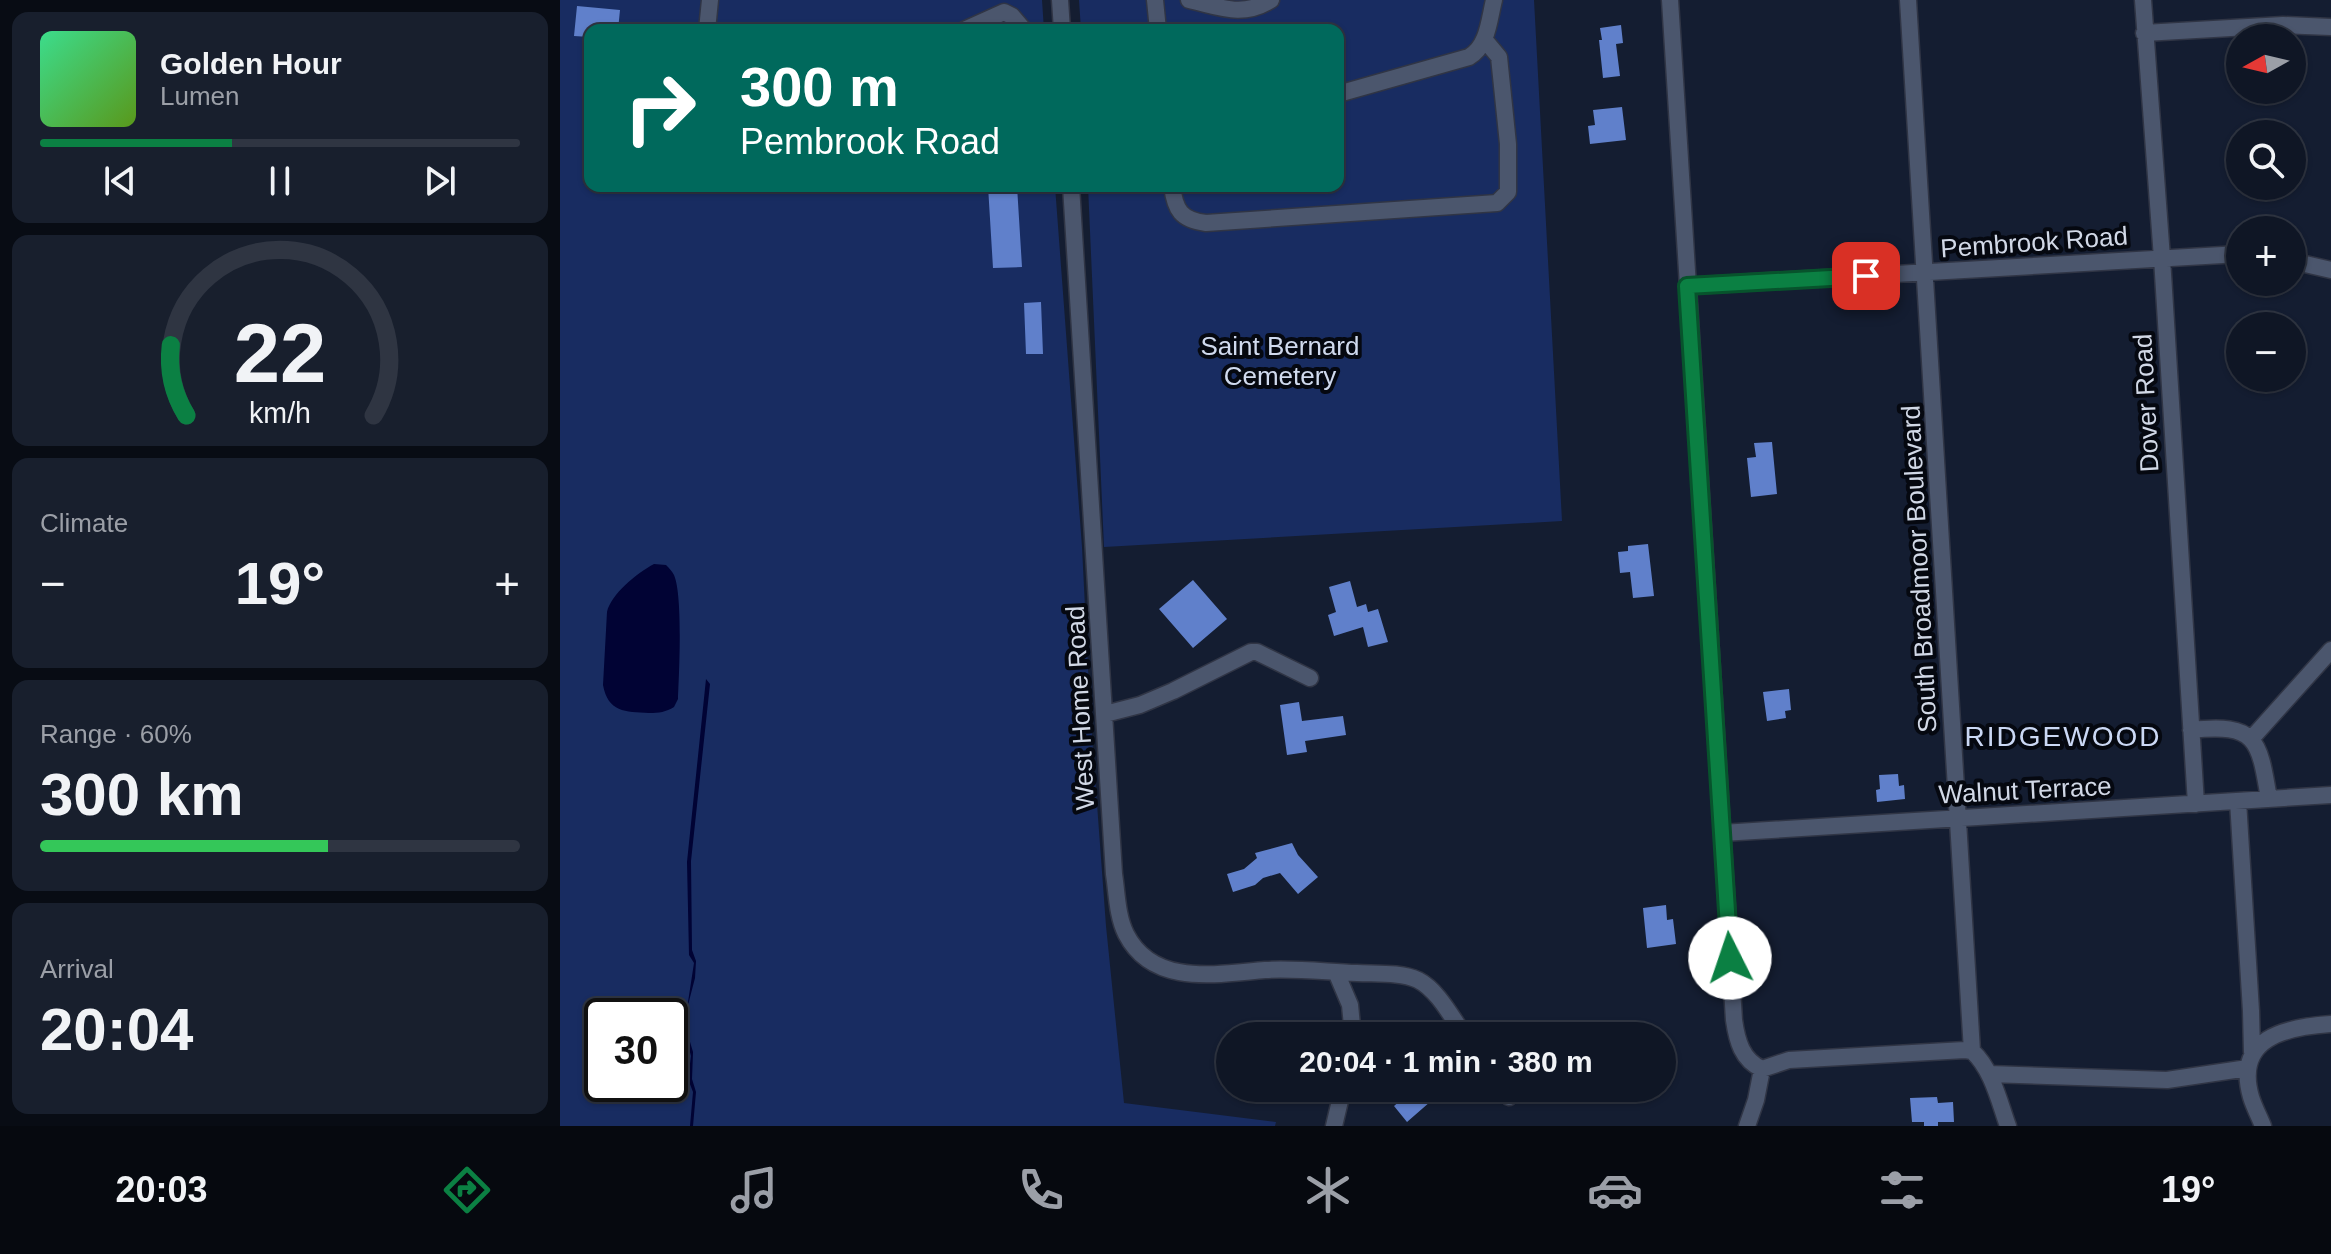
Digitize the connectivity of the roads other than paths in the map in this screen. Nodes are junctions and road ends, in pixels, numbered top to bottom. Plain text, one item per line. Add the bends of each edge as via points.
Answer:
1 (710, 0) edge
2 (1060, 0) edge
3 (1155, 0) edge
4 (1189, 0) edge
5 (1271, 0) edge
6 (1494, 0) edge
7 (1670, 0) edge
8 (1908, 0) edge
9 (2143, 0) edge
10 (707, 24) edge
11 (977, 24) edge
12 (1019, 24) edge
13 (1062, 24) edge
14 (1157, 24) edge
15 (2331, 27) edge
16 (2144, 33) junction
17 (1484, 39) junction
18 (1344, 92) edge
19 (1071, 192) edge
20 (1174, 192) edge
21 (2226, 255) edge
22 (2162, 258) junction
23 (2306, 264) edge
24 (2331, 270) edge
25 (1925, 272) junction
26 (1687, 286) junction
27 (2331, 650) edge
28 (1310, 678) dead end
29 (1105, 714) junction
30 (2191, 730) junction
31 (2252, 738) junction
32 (2331, 795) edge
33 (2269, 799) junction
34 (2238, 801) junction
35 (2196, 804) junction
36 (1958, 817) junction
37 (1722, 833) junction
38 (1336, 972) junction
39 (1352, 1022) edge
40 (1455, 1022) edge
41 (2331, 1024) edge
42 (1972, 1051) junction
43 (2250, 1060) junction
44 (1762, 1069) junction
45 (1989, 1074) junction
46 (1340, 1102) edge
47 (1334, 1126) edge
48 (1747, 1126) edge
49 (2008, 1126) edge
50 (2263, 1126) edge

1 - 10 street
2 - 13 street
3 - 14 street
4 - 5 street via 1245,11
6 - 17 street
7 - 26 street
8 - 25 street, South Broadmoor Boulevard
9 - 16 street, Dover Road
11 - 12 street via 1004,12
15 - 16 street
16 - 22 street, Dover Road
17 - 18 street via 1469,57
17 - 20 street via 1499,57 1508,144 1508,192 1497,203 1206,223 1184,217
19 - 29 street, West Home Road
21 - 22 street, Pembrook Road
22 - 25 street, Pembrook Road
22 - 30 street, Dover Road
23 - 24 street
25 - 26 street, Pembrook Road
25 - 36 street, South Broadmoor Boulevard
26 - 37 street
27 - 31 street
28 - 29 street via 1251,652 1173,691
29 - 38 street, West Home Road via 1114,874 1120,916 1132,944 1158,965 1186,974
30 - 31 street via 2238,730
30 - 35 street, Dover Road
31 - 33 street
32 - 33 street, Walnut Terrace
33 - 34 street, Walnut Terrace
34 - 35 street, Walnut Terrace
34 - 43 street
35 - 36 street, Walnut Terrace
36 - 37 street, Walnut Terrace
36 - 42 street, South Broadmoor Boulevard
37 - 44 street via 1737,1037 1746,1058
38 - 39 street
38 - 40 street, West Home Road via 1415,978 1427,985
41 - 43 street via 2289,1030 2261,1043
42 - 44 street via 1789,1060
42 - 45 street
43 - 45 street via 2167,1080
43 - 50 street via 2251,1096
44 - 48 street
45 - 49 street
46 - 47 street

